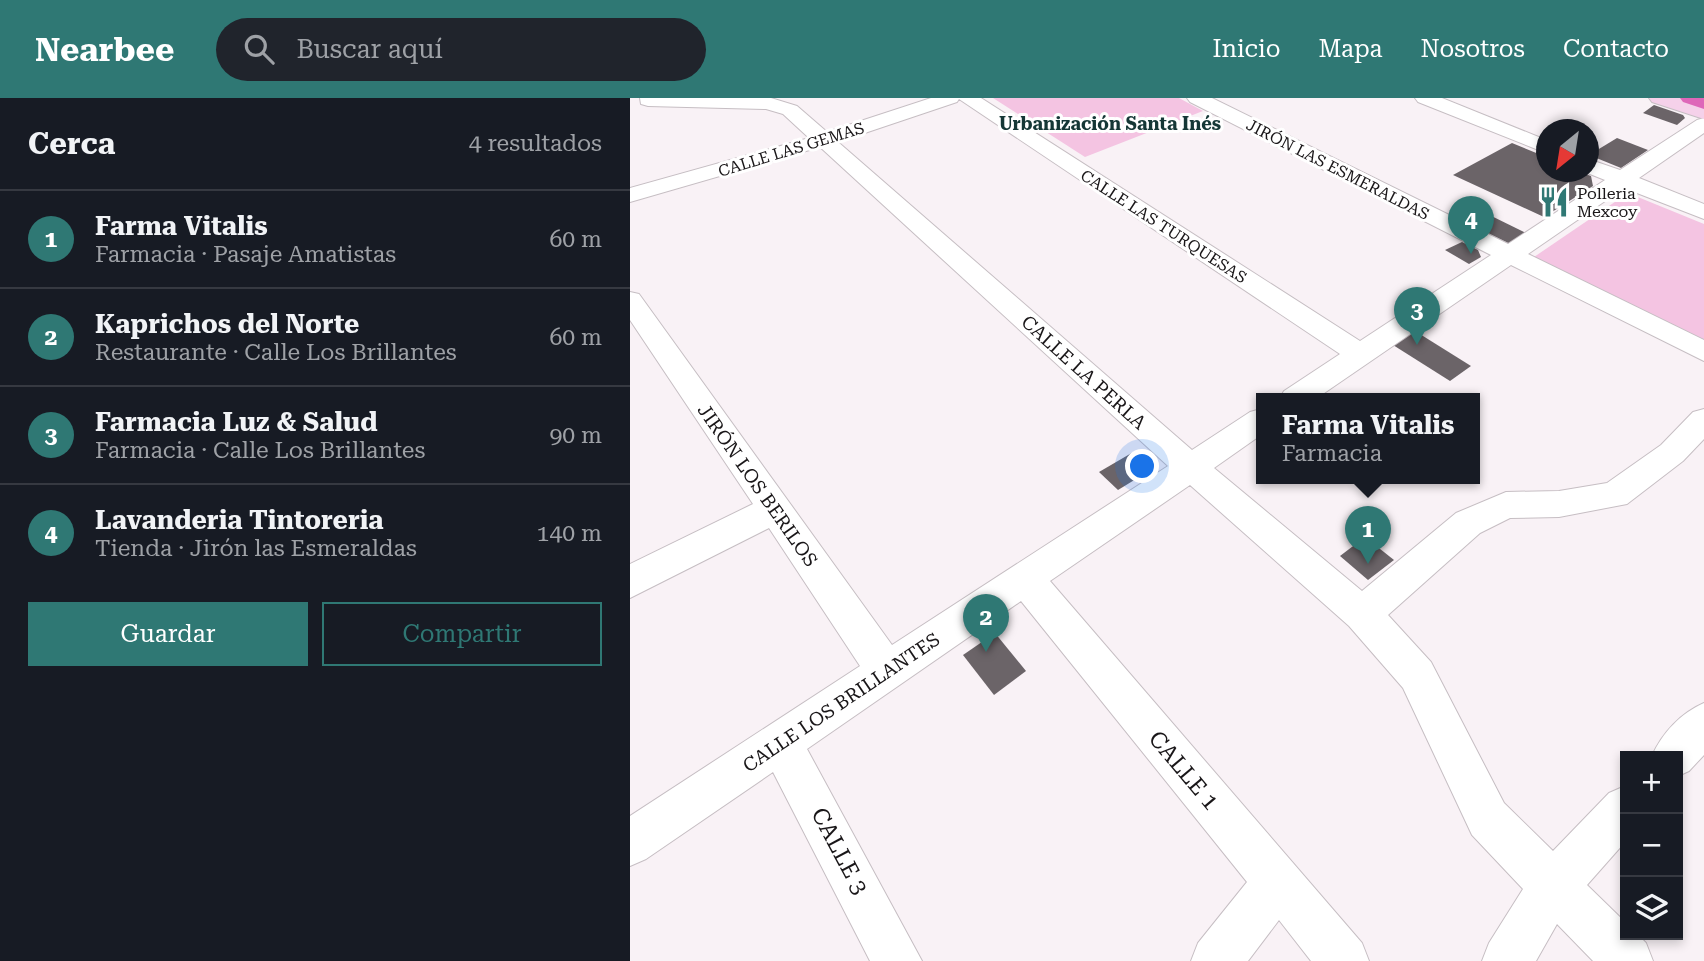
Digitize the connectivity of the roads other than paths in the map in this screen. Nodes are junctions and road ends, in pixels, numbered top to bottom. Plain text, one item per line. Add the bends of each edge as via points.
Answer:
1 (950, 98) edge
2 (968, 98) edge
3 (1197, 98) edge
4 (1425, 98) edge
5 (1659, 98) edge
6 (1690, 98) edge
7 (1704, 103) edge
8 (643, 104) edge
9 (1704, 113) edge
10 (1704, 124) edge
11 (823, 140) junction
12 (1536, 143) edge
13 (1599, 168) edge
14 (1623, 178) junction
15 (630, 195) edge
16 (1704, 212) edge
17 (1509, 254) junction
18 (630, 300) edge
19 (1704, 352) edge
20 (1360, 355) junction
21 (1303, 393) edge
22 (1704, 420) edge
23 (1256, 423) edge
24 (1191, 467) junction
25 (775, 509) junction
26 (1025, 579) junction
27 (630, 582) edge
28 (1362, 614) junction
29 (887, 671) junction
30 (1704, 724) edge
31 (780, 742) junction
32 (1679, 751) edge
33 (1620, 813) edge
34 (630, 843) edge
35 (1278, 882) junction
36 (1553, 886) junction
37 (897, 961) edge
38 (1216, 961) edge
39 (1344, 961) edge
40 (1507, 961) edge
41 (1628, 961) edge

1 - 11 street, CALLE LAS GEMAS
2 - 20 street, CALLE LAS TURQUESAS
3 - 17 street, JIRÓN LAS ESMERALDAS
4 - 12 street
5 - 9 street
6 - 7 highway
8 - 11 street, CALLE LA PERLA via 768,103 790,110
10 - 14 street
11 - 15 street, CALLE LAS GEMAS
11 - 24 street, CALLE LA PERLA
13 - 14 street
14 - 16 street
14 - 17 street
17 - 19 street, JIRÓN LAS ESMERALDAS
17 - 20 street
18 - 25 street, JIRÓN LOS BERILOS
20 - 21 street
22 - 28 street via 1672,453 1615,495 1559,504 1506,505 1468,523
23 - 24 street, CALLE LOS BRILLANTES
24 - 26 street, CALLE LOS BRILLANTES
24 - 28 street, CALLE LA PERLA
25 - 27 street
25 - 29 street, JIRÓN LOS BERILOS
26 - 29 street, CALLE LOS BRILLANTES
26 - 35 street, CALLE 1
28 - 36 street, CALLE LA PERLA via 1417,675 1488,818
29 - 31 street, CALLE LOS BRILLANTES
30 - 32 street
31 - 34 street, CALLE LOS BRILLANTES
31 - 37 street, CALLE 3
33 - 36 street
35 - 38 street
35 - 39 street, CALLE 1
36 - 40 street
36 - 41 street, CALLE LA PERLA

